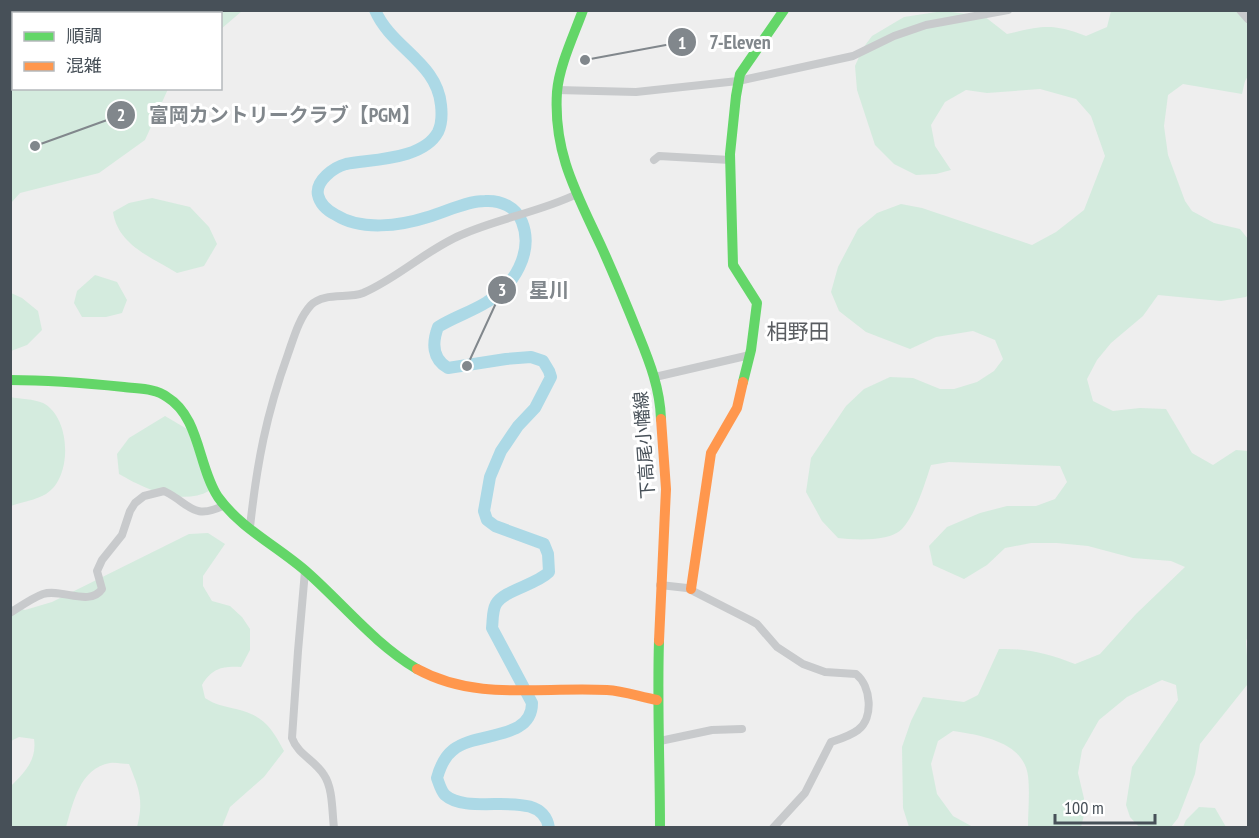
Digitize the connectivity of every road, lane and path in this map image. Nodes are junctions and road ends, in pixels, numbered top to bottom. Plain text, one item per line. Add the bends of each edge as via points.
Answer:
1 (784, 10) edge
2 (1008, 10) edge
3 (1240, 10) edge
4 (580, 11) edge
5 (1004, 11) edge
6 (1248, 19) edge
7 (738, 81) junction
8 (556, 90) junction
9 (654, 160) dead end
10 (730, 160) junction
11 (577, 194) junction
12 (750, 355) junction
13 (656, 377) junction
14 (10, 380) edge
15 (225, 505) junction
16 (250, 526) junction
17 (305, 570) junction
18 (660, 585) junction
19 (691, 589) junction
20 (10, 613) edge
21 (657, 700) junction
22 (742, 729) dead end
23 (660, 741) junction
24 (334, 828) edge
25 (660, 828) edge
26 (773, 828) edge

1 - 7 street
2 - 5 street
3 - 6 street
4 - 8 street, 下高尾小幡線
5 - 7 street via 926,25 852,56
7 - 8 street via 636,92
7 - 10 street
8 - 11 street, 下高尾小幡線 via 558,138
9 - 10 street via 659,156
10 - 12 street via 733,265 757,303
11 - 13 street, 下高尾小幡線
11 - 16 street via 460,235 361,294 323,299 306,311 273,394 256,471
12 - 13 street
12 - 19 street via 737,408 711,453
13 - 18 street, 下高尾小幡線 via 666,489
14 - 15 street via 80,381 157,391 171,398 186,418 210,483
15 - 16 street
15 - 20 street via 204,512 164,491 144,496 135,503 122,535 99,566 99,593 92,597 45,593
16 - 17 street
17 - 21 street via 381,645 420,672 453,685 488,692 607,690
17 - 24 street via 292,738 324,774
18 - 19 street
18 - 21 street, 下高尾小幡線
19 - 26 street via 757,624 777,647 803,664 825,672 856,674 865,686 869,704 862,726 831,742 805,793
21 - 23 street, 下高尾小幡線
22 - 23 street via 712,730
23 - 25 street, 下高尾小幡線

